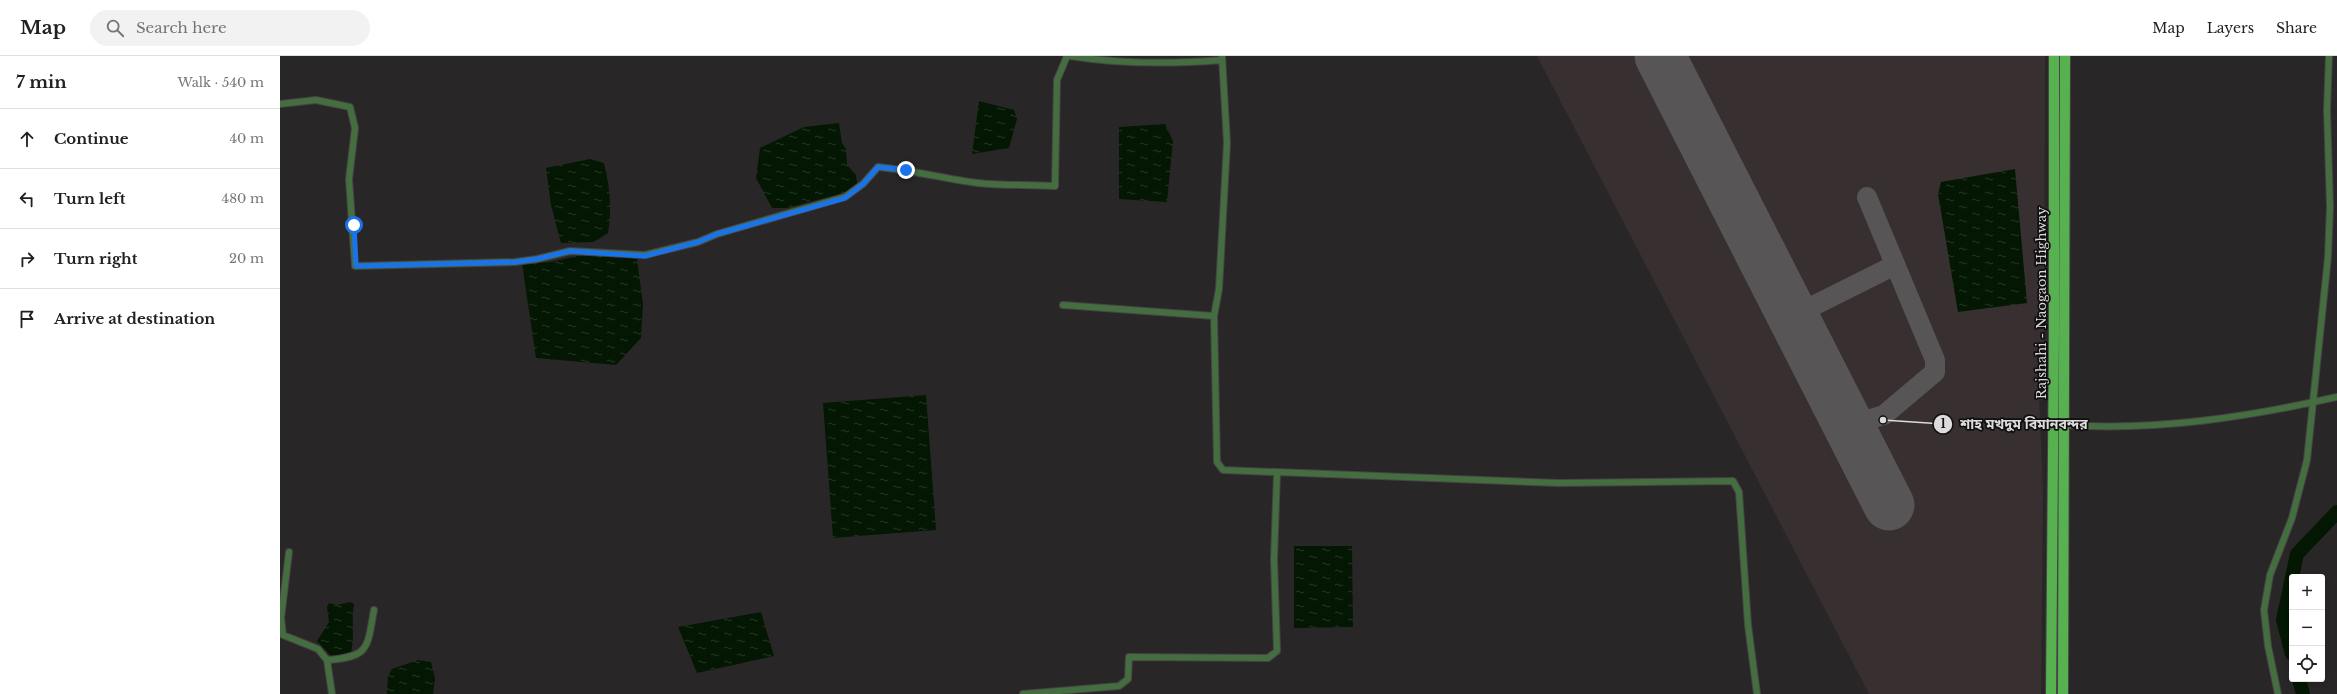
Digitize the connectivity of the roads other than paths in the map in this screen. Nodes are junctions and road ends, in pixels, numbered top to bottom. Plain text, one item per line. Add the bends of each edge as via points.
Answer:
1 (1068, 56) edge
2 (2054, 56) edge
3 (2065, 56) edge
4 (2329, 56) edge
5 (1222, 58) edge
6 (280, 104) edge
7 (1064, 305) dead end
8 (1214, 316) junction
9 (2337, 397) edge
10 (2312, 403) junction
11 (2065, 425) junction
12 (2054, 451) junction
13 (2065, 451) junction
14 (1277, 473) junction
15 (289, 552) dead end
16 (374, 610) dead end
17 (327, 660) junction
18 (332, 694) edge
19 (1023, 694) edge
20 (1757, 694) edge
21 (2051, 694) edge
22 (2063, 694) edge
23 (2278, 694) edge

1 - 5 street via 1182,63
1 - 6 street via 1057,80 1055,186 981,184 878,167 863,184 845,198 645,256 586,250 515,262 356,266 349,179 355,128 350,107 316,100
2 - 12 main road, Rajshahi - Naogaon Highway
3 - 11 main road, Rajshahi - Naogaon Highway
4 - 10 street via 2328,257 2322,333
5 - 8 street via 1227,143 1221,266
7 - 8 street
8 - 14 street via 1217,462 1223,470
9 - 10 street
10 - 11 street via 2245,416 2187,422 2107,428
10 - 23 street via 2307,460 2292,518 2270,575 2264,610
11 - 13 main road, Rajshahi - Naogaon Highway
12 - 13 main road
12 - 21 main road, Rajshahi - Naogaon Highway
13 - 22 main road, Rajshahi - Naogaon Highway
14 - 19 street via 1274,559 1278,651 1268,658 1128,657 1128,680 1119,686
14 - 20 street via 1559,483 1733,481 1740,492 1748,625
15 - 17 street via 281,618 283,635 318,649
16 - 17 street via 369,641 362,652 356,656
17 - 18 street

